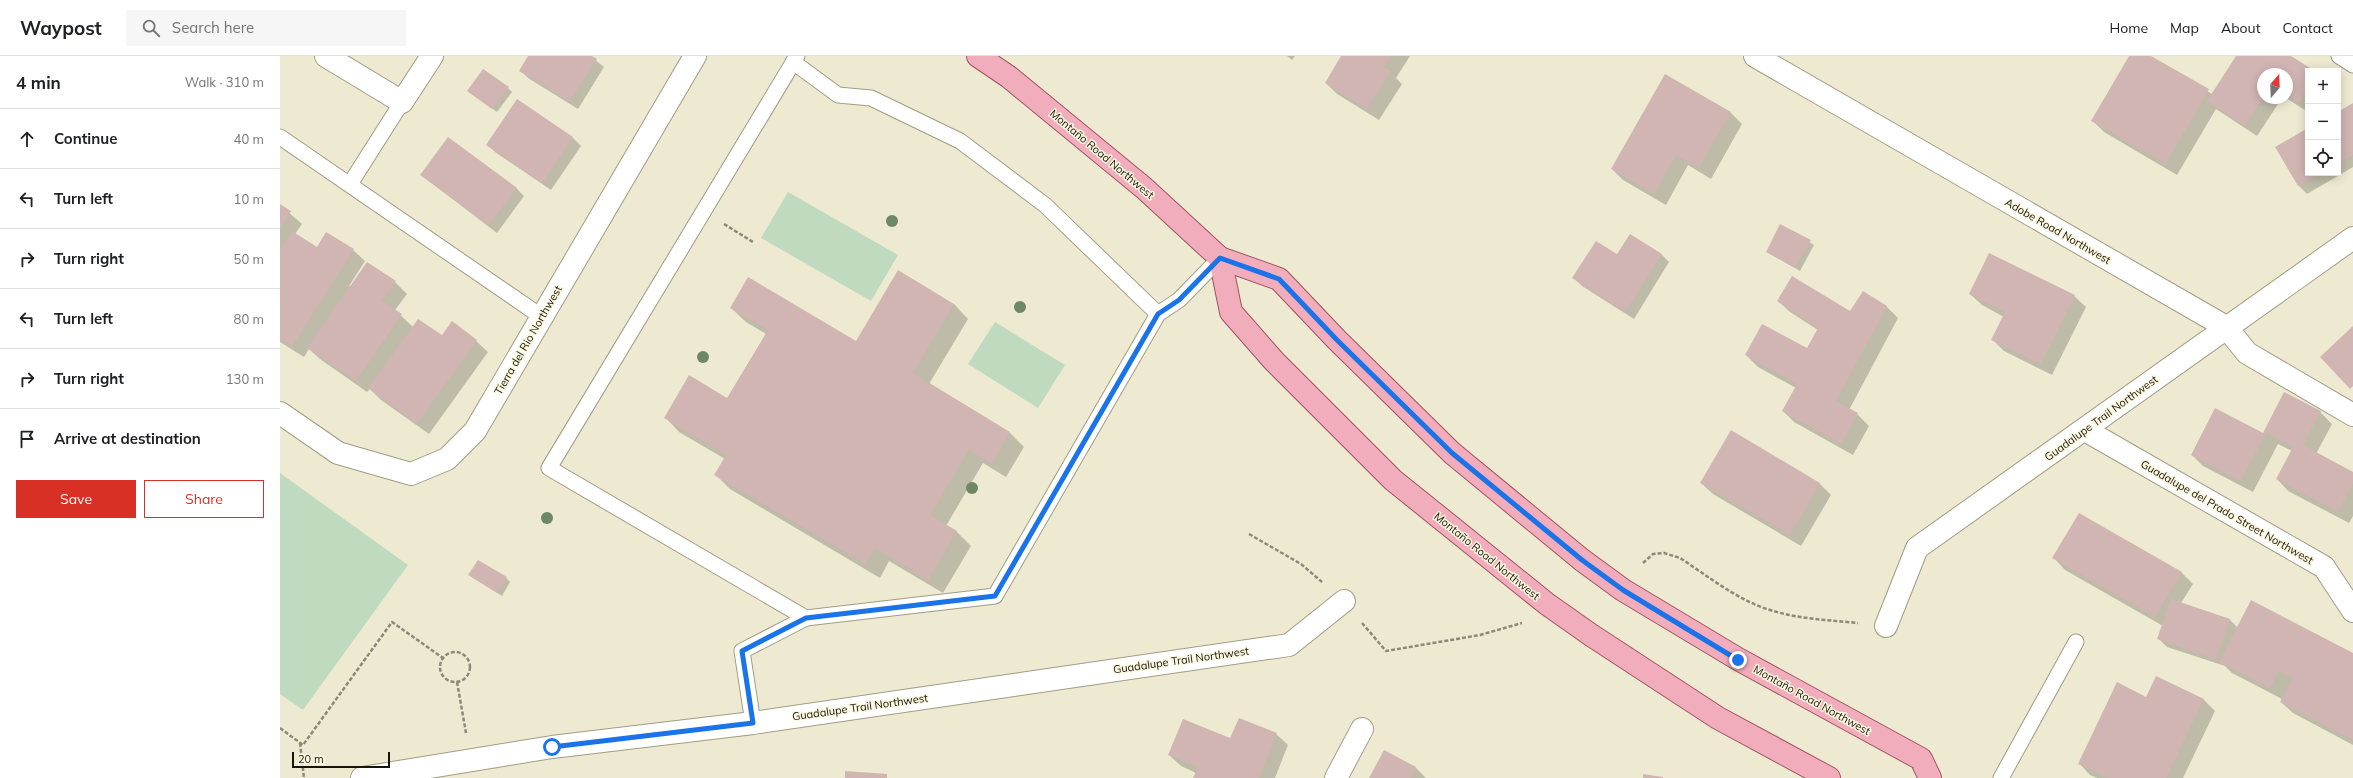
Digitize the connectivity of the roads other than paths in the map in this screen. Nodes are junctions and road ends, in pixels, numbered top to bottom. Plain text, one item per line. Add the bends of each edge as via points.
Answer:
1 (326, 56) edge
2 (432, 56) edge
3 (695, 56) edge
4 (978, 56) edge
5 (1755, 56) edge
6 (2338, 56) edge
7 (795, 59) edge
8 (2353, 65) edge
9 (402, 102) junction
10 (280, 137) edge
11 (350, 184) junction
12 (2353, 238) edge
13 (1220, 258) junction
14 (1158, 314) junction
15 (542, 317) junction
16 (2226, 327) junction
17 (280, 413) edge
18 (2353, 415) edge
19 (2085, 430) junction
20 (1344, 602) road end
21 (2353, 611) edge
22 (806, 618) junction
23 (1886, 626) road end
24 (2076, 642) dead end
25 (753, 723) junction
26 (1362, 728) dead end
27 (362, 778) edge
28 (1336, 778) edge
29 (1829, 778) edge
30 (1930, 778) edge
31 (2001, 778) edge

1 - 9 street
2 - 9 street
3 - 15 street, Tierra del Rio Northwest
4 - 13 main road, Montaño Road Northwest via 1009,77 1144,188
5 - 16 street, Adobe Road Northwest
6 - 8 lane
7 - 14 lane via 838,95 871,98 960,141 1045,205
7 - 22 lane via 549,468
9 - 11 lane
10 - 11 lane
11 - 15 lane
12 - 16 street, Guadalupe Trail Northwest
13 - 14 lane via 1179,300
13 - 29 main road, Montaño Road Northwest via 1232,312 1274,361 1393,480 1547,604 1591,635 1718,718
13 - 30 main road, Montaño Road Northwest via 1279,279 1452,453 1582,560 1623,590 1738,660 1921,759
14 - 22 lane via 995,596
15 - 17 street, Tierra del Rio Northwest via 475,431 447,459 411,474 338,453
16 - 18 street, Adobe Road Northwest via 2247,353
16 - 19 street, Guadalupe Trail Northwest
19 - 21 street, Guadalupe del Prado Street Northwest via 2324,567
19 - 23 street, Guadalupe Trail Northwest via 1917,548
20 - 25 street, Guadalupe Trail Northwest via 1290,644
22 - 25 lane via 742,651
24 - 31 lane
25 - 27 street, Guadalupe Trail Northwest via 552,747
26 - 28 street

